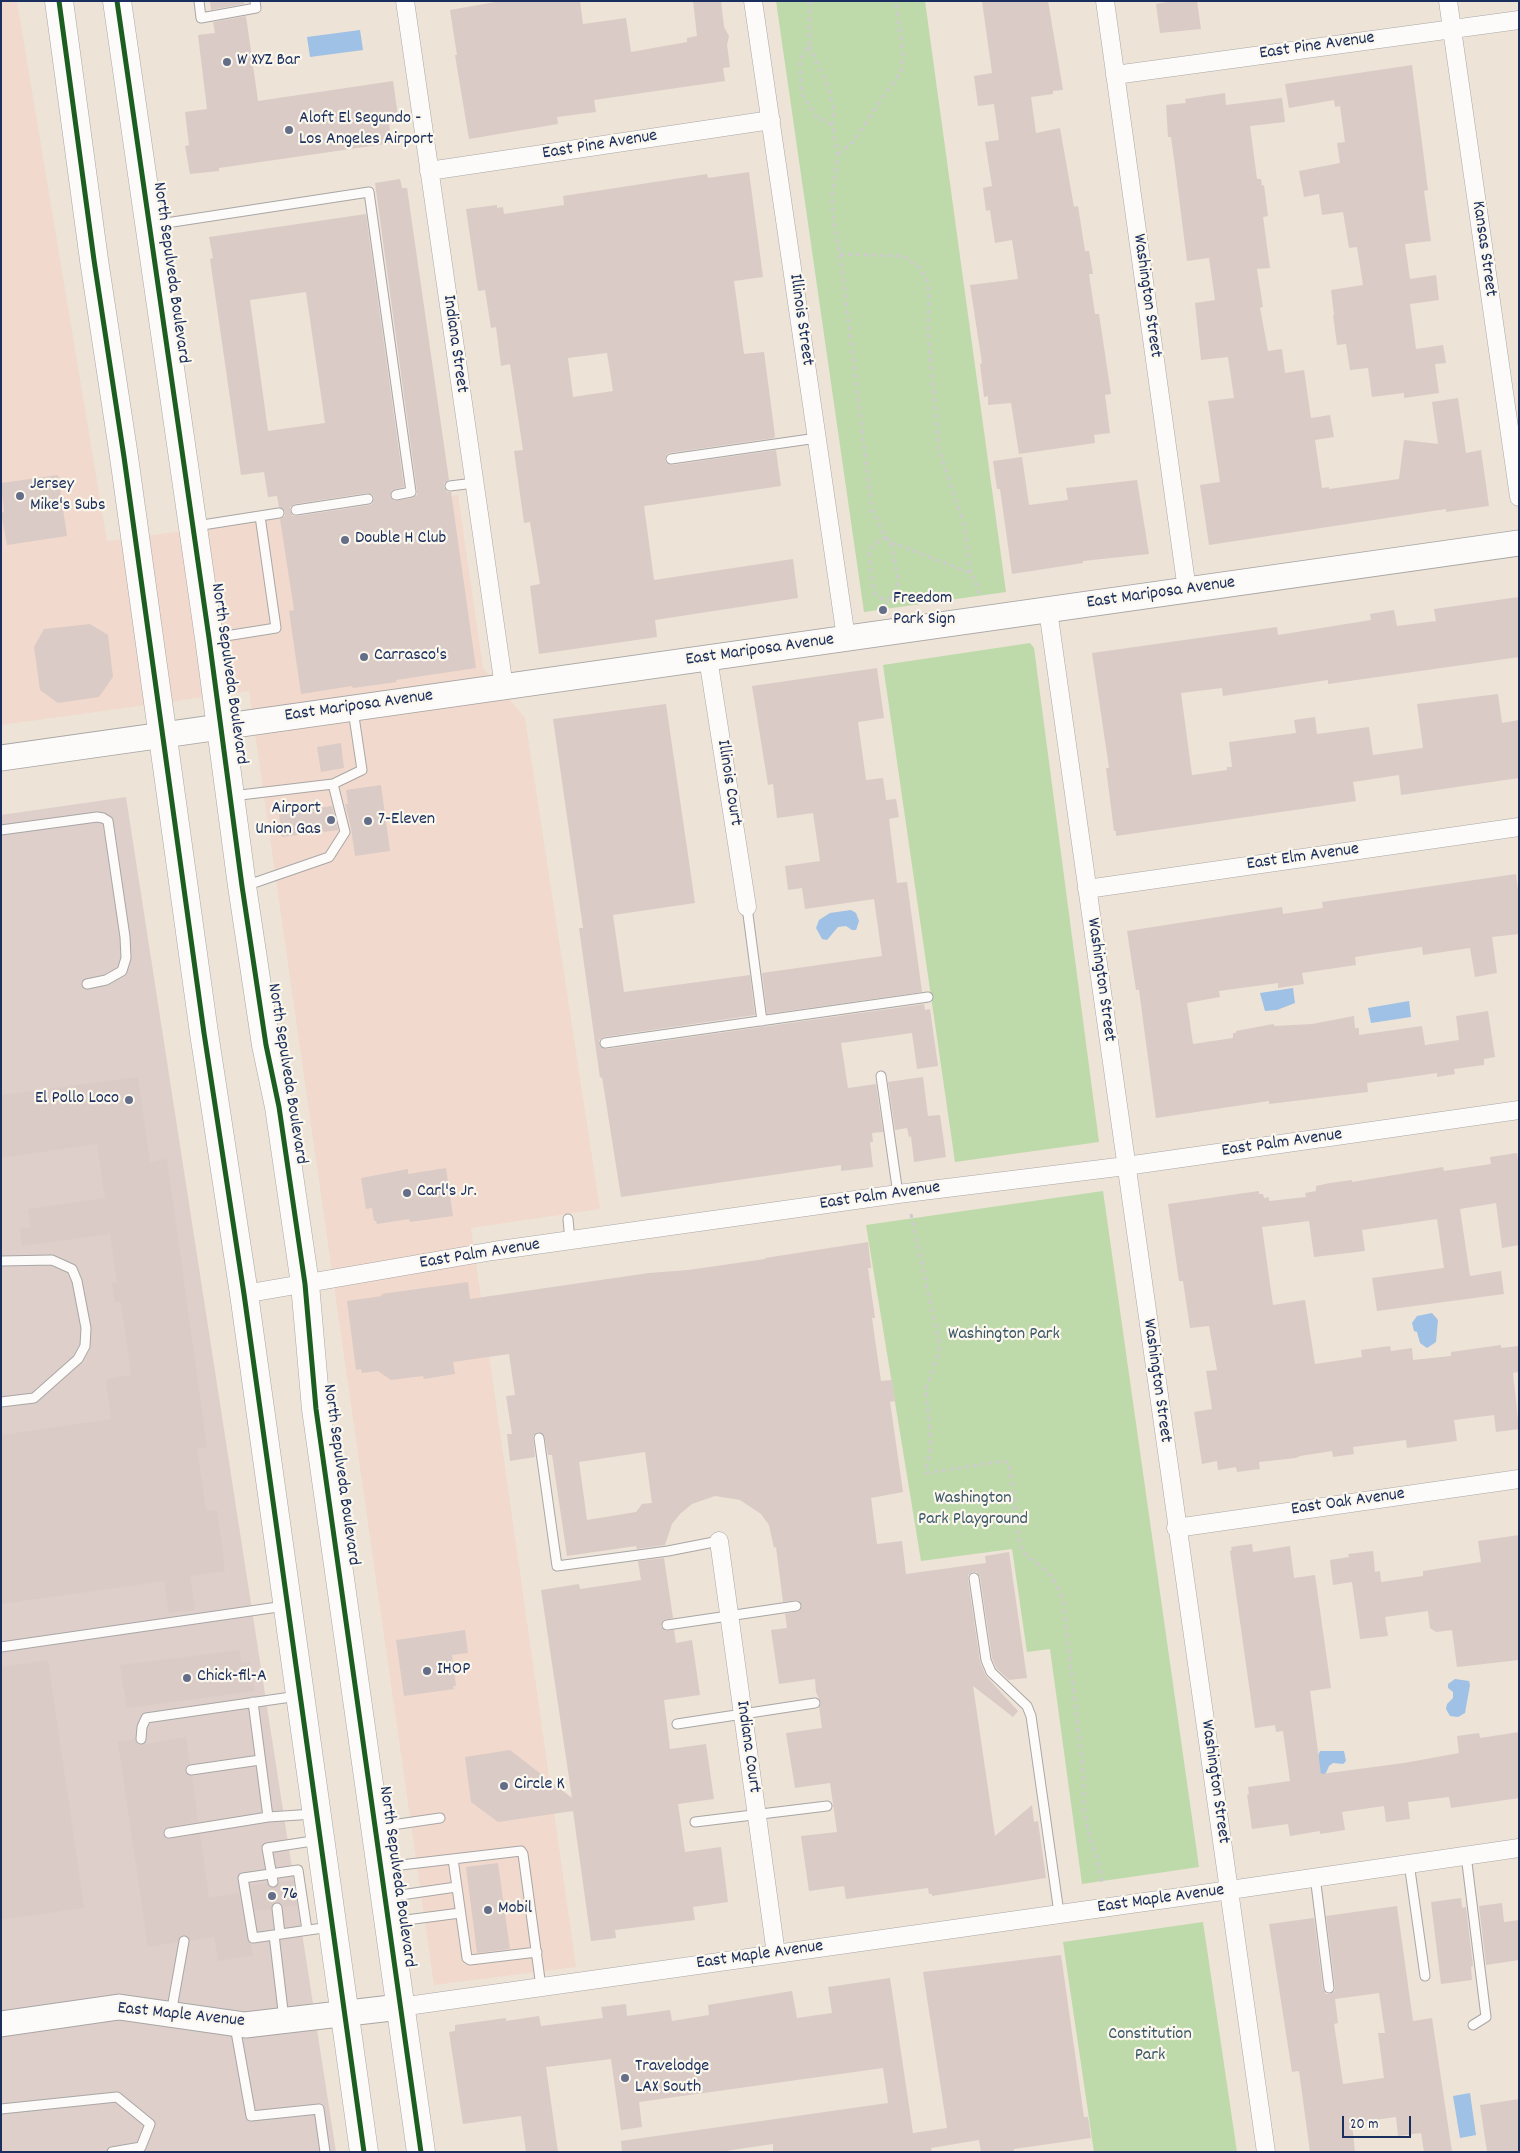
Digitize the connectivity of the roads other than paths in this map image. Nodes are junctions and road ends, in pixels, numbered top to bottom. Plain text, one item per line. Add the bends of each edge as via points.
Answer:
1 (60, 1) edge
2 (117, 1) edge
3 (199, 1) edge
4 (255, 1) edge
5 (405, 1) edge
6 (753, 1) edge
7 (1105, 1) edge
8 (1448, 1) edge
9 (1519, 20) edge
10 (1452, 29) junction
11 (1116, 75) junction
12 (770, 120) junction
13 (429, 172) junction
14 (150, 225) junction
15 (817, 438) junction
16 (671, 459) dead end
17 (474, 483) junction
18 (450, 486) dead end
19 (396, 496) dead end
20 (1519, 497) edge
21 (368, 500) dead end
22 (296, 510) dead end
23 (279, 513) dead end
24 (260, 516) junction
25 (193, 526) junction
26 (1519, 544) edge
27 (1187, 590) junction
28 (1048, 610) junction
29 (209, 638) junction
30 (846, 638) junction
31 (708, 658) junction
32 (504, 687) junction
33 (353, 708) junction
34 (221, 726) junction
35 (162, 736) junction
36 (1, 758) edge
37 (333, 784) junction
38 (230, 796) junction
39 (1519, 828) edge
40 (1, 830) edge
41 (242, 886) junction
42 (1087, 889) junction
43 (747, 907) joint
44 (87, 984) dead end
45 (928, 996) dead end
46 (762, 1021) junction
47 (605, 1043) dead end
48 (881, 1076) dead end
49 (1519, 1110) edge
50 (1126, 1166) junction
51 (898, 1194) junction
52 (568, 1219) dead end
53 (570, 1241) junction
54 (1, 1261) edge
55 (305, 1284) junction
56 (244, 1294) junction
57 (1, 1402) edge
58 (539, 1438) dead end
59 (1519, 1479) edge
60 (1176, 1528) junction
61 (719, 1541) joint
62 (974, 1578) dead end
63 (287, 1606) junction
64 (796, 1606) dead end
65 (729, 1616) junction
66 (668, 1626) dead end
67 (1, 1647) edge
68 (300, 1696) junction
69 (253, 1702) junction
70 (815, 1703) dead end
71 (742, 1713) junction
72 (677, 1724) dead end
73 (141, 1739) dead end
74 (260, 1760) junction
75 (191, 1770) dead end
76 (827, 1806) dead end
77 (317, 1813) junction
78 (756, 1815) junction
79 (268, 1817) junction
80 (440, 1818) dead end
81 (695, 1822) dead end
82 (375, 1827) junction
83 (169, 1833) dead end
84 (320, 1840) junction
85 (1519, 1848) edge
86 (1466, 1855) junction
87 (453, 1859) junction
88 (1409, 1863) junction
89 (381, 1867) junction
90 (1315, 1876) junction
91 (272, 1878) junction
92 (456, 1887) junction
93 (1230, 1890) junction
94 (277, 1908) dead end
95 (387, 1910) junction
96 (460, 1913) junction
97 (1059, 1913) junction
98 (320, 1929) junction
99 (277, 1934) junction
100 (184, 1941) dead end
101 (537, 1952) junction
102 (776, 1954) junction
103 (1425, 1976) dead end
104 (541, 1987) junction
105 (1329, 1988) dead end
106 (400, 2007) junction
107 (345, 2013) junction
108 (171, 2014) junction
109 (284, 2020) junction
110 (234, 2023) junction
111 (1, 2024) edge
112 (1473, 2025) dead end
113 (1, 2109) edge
114 (112, 2152) edge
115 (325, 2152) edge
116 (364, 2152) edge
117 (422, 2152) edge
118 (1266, 2152) edge

1 - 35 highway
2 - 14 highway, North Sepulveda Boulevard
3 - 4 lane via 201,18 256,8
5 - 13 street, Indiana Street
6 - 12 street, Illinois Street
7 - 11 street, Washington Street
8 - 10 street, Kansas Street
9 - 10 street, East Pine Avenue
10 - 11 street, East Pine Avenue
10 - 20 street, Kansas Street
11 - 27 street, Washington Street
12 - 13 street, East Pine Avenue
12 - 15 street, Illinois Street
13 - 17 street, Indiana Street
14 - 19 lane via 369,192 416,492
14 - 25 highway, North Sepulveda Boulevard
15 - 16 lane
15 - 30 street, Illinois Street
17 - 18 lane
17 - 32 street, Indiana Street
21 - 22 lane
23 - 24 lane
24 - 25 lane
24 - 29 lane via 276,628
25 - 29 highway, North Sepulveda Boulevard
26 - 27 street, East Mariposa Avenue
27 - 28 street, East Mariposa Avenue
28 - 30 street, East Mariposa Avenue
28 - 42 street, Washington Street
29 - 34 highway, North Sepulveda Boulevard
30 - 31 street, East Mariposa Avenue
31 - 32 street, East Mariposa Avenue
31 - 43 street, Illinois Court
32 - 33 street, East Mariposa Avenue
33 - 34 street, East Mariposa Avenue
33 - 37 lane via 362,770
34 - 35 street, East Mariposa Avenue
34 - 38 highway, North Sepulveda Boulevard
35 - 36 street, East Mariposa Avenue
35 - 56 highway
37 - 38 lane
37 - 41 lane via 344,832 329,857
38 - 41 highway, North Sepulveda Boulevard
39 - 42 street, East Elm Avenue
40 - 44 lane via 97,817 108,821 126,958 122,971 106,980
41 - 55 highway, North Sepulveda Boulevard
42 - 50 street, Washington Street
43 - 46 lane
45 - 46 lane
46 - 47 lane
48 - 51 lane
49 - 50 street, East Palm Avenue
50 - 51 street, East Palm Avenue
50 - 60 street, Washington Street
51 - 53 street, East Palm Avenue
52 - 53 lane
53 - 55 street, East Palm Avenue
54 - 57 lane via 52,1260 72,1269 86,1328 85,1346 78,1359 34,1398
55 - 56 street, East Palm Avenue
55 - 82 highway, North Sepulveda Boulevard via 316,1409
56 - 63 highway
58 - 61 lane via 557,1566
59 - 60 street, East Oak Avenue
60 - 93 street, Washington Street
61 - 65 street, Indiana Court
62 - 97 lane via 986,1660 992,1672 1027,1706 1031,1716
63 - 67 lane
63 - 68 highway
64 - 65 lane
65 - 66 lane
65 - 71 street, Indiana Court
68 - 69 lane
68 - 77 highway
69 - 73 lane via 146,1718
69 - 74 lane
70 - 71 lane
71 - 72 lane
71 - 78 street, Indiana Court
74 - 75 lane
74 - 79 lane
76 - 78 lane
77 - 79 lane
77 - 84 highway
78 - 81 lane
78 - 102 street, Indiana Court
79 - 83 lane
80 - 82 lane
82 - 89 highway, North Sepulveda Boulevard
84 - 91 lane via 267,1848
84 - 98 highway
85 - 86 street, East Maple Avenue
86 - 88 street, East Maple Avenue
86 - 112 lane via 1486,2017
87 - 89 lane
87 - 92 lane
87 - 101 lane via 523,1854
88 - 90 street, East Maple Avenue
88 - 103 lane
89 - 95 highway, North Sepulveda Boulevard
90 - 93 street, East Maple Avenue
90 - 105 lane
91 - 98 lane via 298,1870
91 - 99 lane via 242,1878 253,1938
92 - 95 lane
92 - 96 lane
93 - 97 street, East Maple Avenue
93 - 118 street, Washington Street
94 - 99 lane
95 - 96 lane
95 - 106 highway, North Sepulveda Boulevard
96 - 101 lane via 466,1956 470,1960
97 - 102 street, East Maple Avenue
98 - 99 lane
98 - 107 highway
99 - 109 lane
100 - 108 lane
101 - 104 lane
102 - 104 street, East Maple Avenue
104 - 106 street, East Maple Avenue
106 - 107 street, East Maple Avenue
106 - 117 highway, North Sepulveda Boulevard
107 - 109 street, East Maple Avenue
107 - 116 highway
108 - 110 street, East Maple Avenue
108 - 111 street, East Maple Avenue via 118,2007
109 - 110 street, East Maple Avenue
110 - 115 lane via 251,2116 319,2109
113 - 114 lane via 117,2097 150,2124 141,2147

